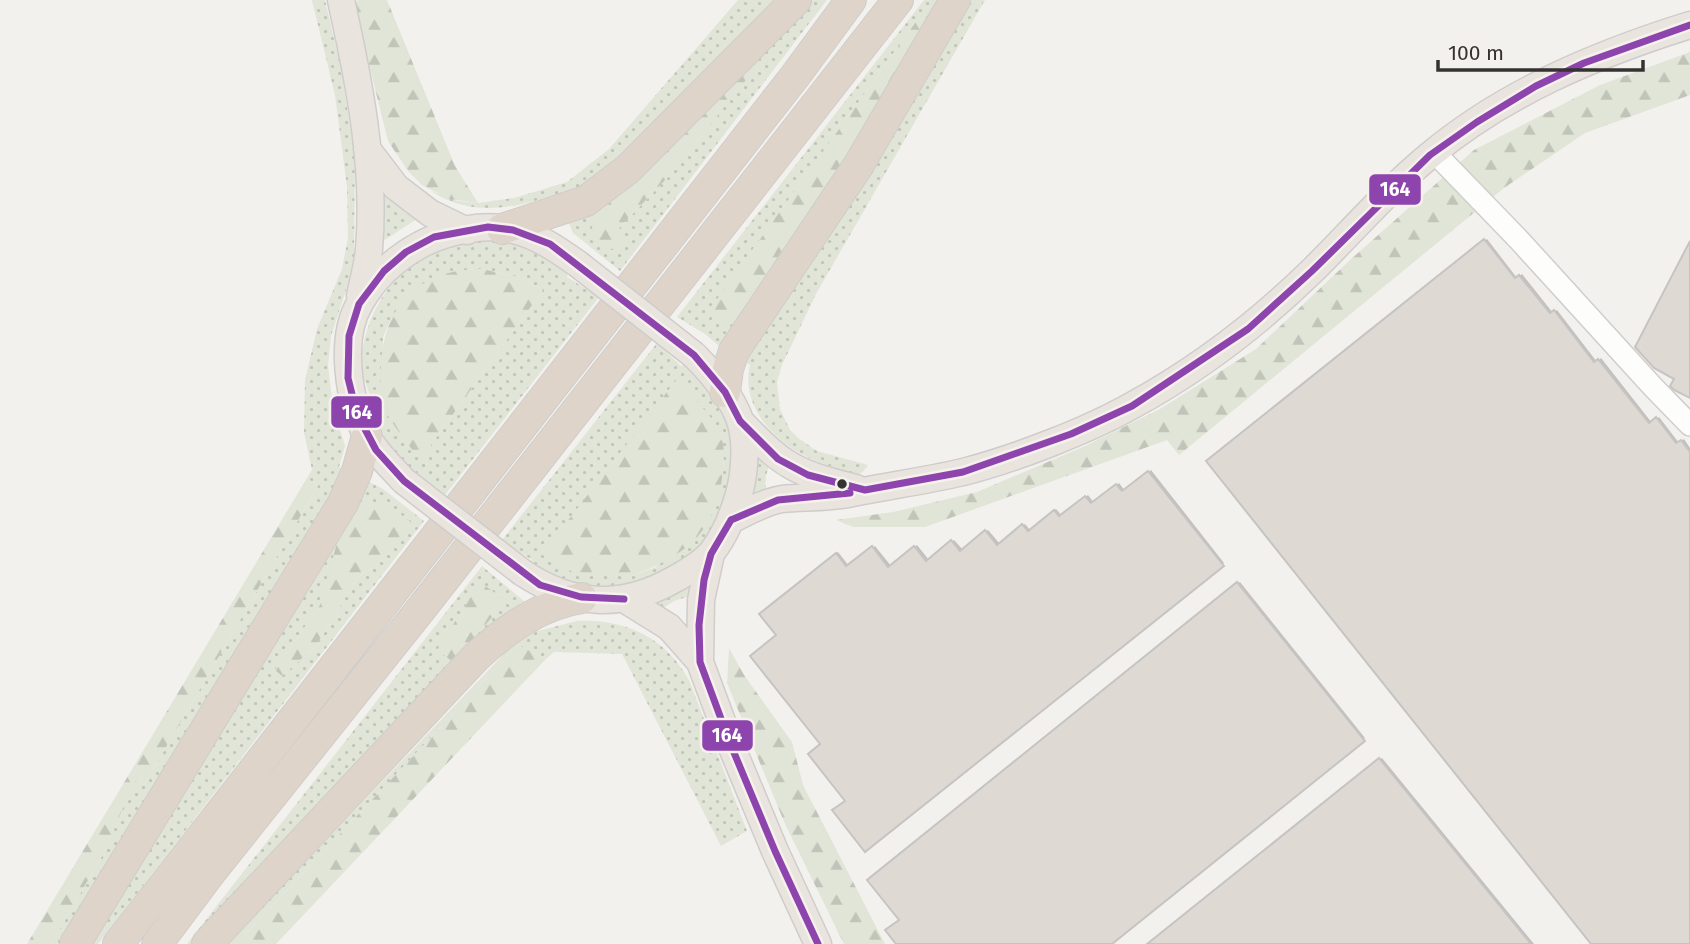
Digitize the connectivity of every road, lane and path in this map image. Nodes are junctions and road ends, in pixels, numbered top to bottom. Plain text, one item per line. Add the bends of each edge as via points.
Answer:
1 (341, 0) edge
2 (796, 0) edge
3 (851, 0) edge
4 (898, 0) edge
5 (955, 0) edge
6 (1690, 25) edge
7 (367, 149) junction
8 (1434, 152) junction
9 (502, 229) junction
10 (467, 230) junction
11 (359, 304) junction
12 (725, 393) junction
13 (740, 421) junction
14 (1690, 425) edge
15 (367, 436) junction
16 (865, 490) junction
17 (731, 520) junction
18 (710, 554) junction
19 (582, 598) junction
20 (624, 599) junction
21 (700, 662) junction
22 (75, 944) edge
23 (118, 944) edge
24 (157, 944) edge
25 (207, 944) edge
26 (818, 944) edge

1 - 7 main road
2 - 9 highway via 608,186 586,201
3 - 23 highway
4 - 24 highway
5 - 12 highway via 858,166 734,351
6 - 8 main road via 1584,63 1536,86
7 - 10 main road via 396,187 430,213
7 - 11 main road via 369,252
8 - 14 lane
8 - 16 main road via 1248,329 1132,405 1071,434 963,472
9 - 10 main road
9 - 12 main road, bridge via 550,244 578,264 694,355
10 - 11 main road via 434,237 406,252 384,271
11 - 15 main road via 349,336 348,378
12 - 13 main road
13 - 16 main road via 794,469
13 - 17 main road via 743,479
15 - 19 main road, bridge via 404,481 523,573 540,585
15 - 22 highway via 343,502
16 - 17 main road via 828,498 781,499
17 - 18 main road
18 - 20 main road via 657,589
18 - 21 main road via 701,600
19 - 20 main road
19 - 25 highway via 520,621 477,656
20 - 21 main road via 668,627
21 - 26 main road via 775,851

